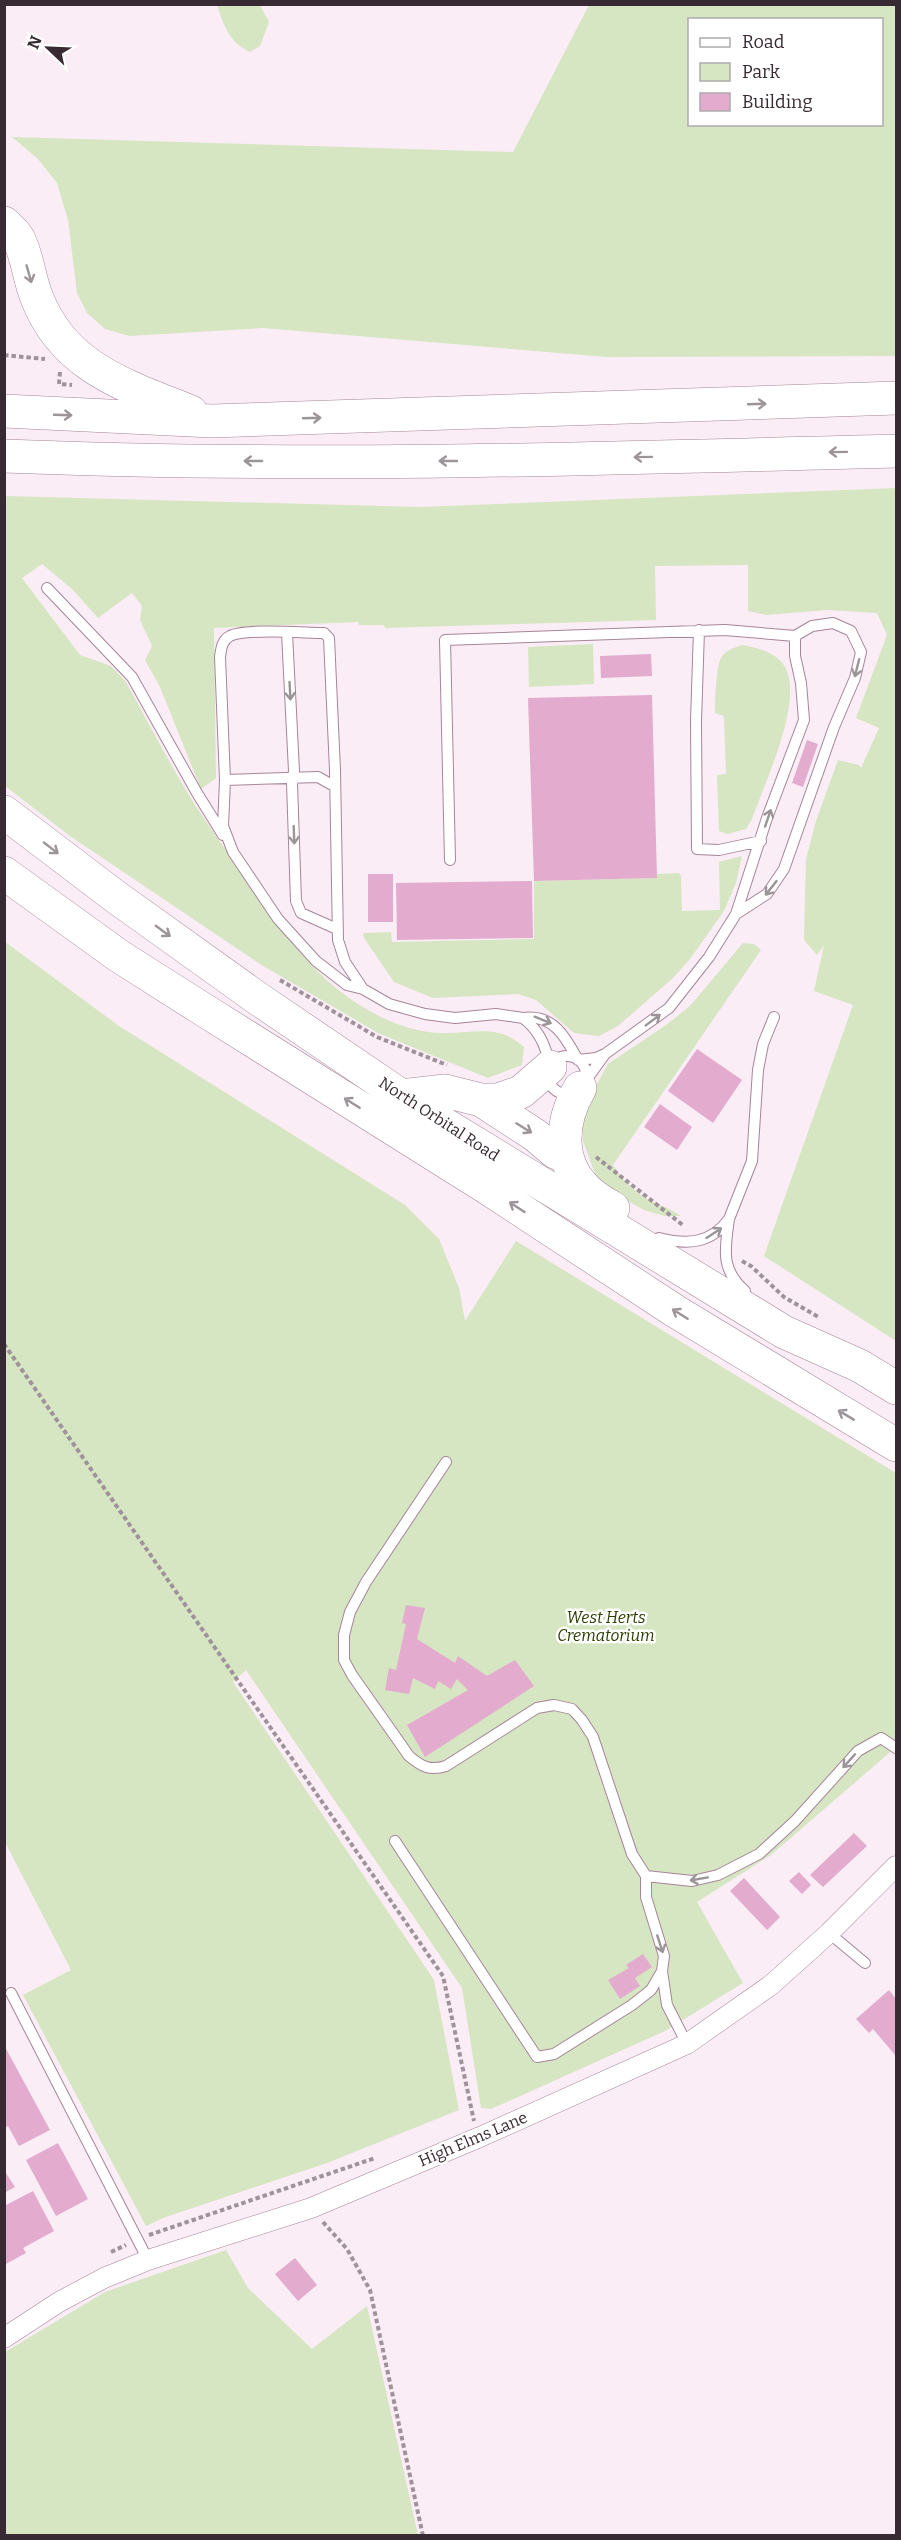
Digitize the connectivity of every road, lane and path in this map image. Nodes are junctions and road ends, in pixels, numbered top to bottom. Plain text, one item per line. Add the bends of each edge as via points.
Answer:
1 (4, 223) edge
2 (897, 398) edge
3 (4, 411) edge
4 (212, 421) junction
5 (897, 451) edge
6 (4, 456) edge
7 (47, 588) dead end
8 (699, 630) junction
9 (287, 633) junction
10 (795, 636) junction
11 (294, 777) junction
12 (225, 780) junction
13 (334, 786) junction
14 (4, 812) edge
15 (227, 840) junction
16 (761, 841) junction
17 (450, 860) dead end
18 (4, 873) edge
19 (736, 914) junction
20 (338, 929) junction
21 (363, 989) junction
22 (774, 1017) dead end
23 (523, 1018) junction
24 (605, 1054) junction
25 (573, 1075) junction
26 (402, 1096) junction
27 (481, 1100) junction
28 (567, 1156) junction
29 (729, 1219) junction
30 (659, 1238) junction
31 (747, 1293) junction
32 (4, 1344) edge
33 (860, 1366) junction
34 (897, 1388) edge
35 (897, 1445) edge
36 (446, 1462) dead end
37 (897, 1748) edge
38 (395, 1841) dead end
39 (897, 1866) edge
40 (646, 1876) junction
41 (829, 1933) junction
42 (865, 1963) dead end
43 (662, 1971) junction
44 (10, 1993) dead end
45 (687, 2044) junction
46 (484, 2114) dead end
47 (464, 2123) dead end
48 (477, 2128) junction
49 (384, 2155) dead end
50 (311, 2208) junction
51 (137, 2239) junction
52 (107, 2254) dead end
53 (148, 2260) junction
54 (4, 2337) edge
55 (423, 2535) edge

1 -> 4 highway via 19,239 47,321 78,357 116,381
4 -> 2 highway
3 -> 4 highway
5 -> 6 highway via 490,461 152,461
7 - 15 lane via 132,677
8 - 10 lane
8 - 16 lane via 698,849 719,850
8 - 17 lane via 446,640
9 -> 11 lane
9 - 12 lane via 243,633 229,636 222,644
9 - 13 lane via 324,633 329,638
16 -> 10 lane via 804,720
10 -> 19 lane via 812,626 833,623 851,631 861,652 855,678 784,869 767,894
11 - 12 lane
11 - 13 lane via 318,777
11 -> 20 lane via 297,908 307,917
12 - 15 lane via 223,826
13 - 20 lane
14 -> 26 highway, North Orbital Road via 116,897
15 - 21 lane via 278,920 316,962 347,985
16 - 19 lane
35 -> 18 highway, North Orbital Road via 675,1311 119,956
24 -> 19 lane via 669,1008 710,957
20 - 21 lane via 340,951
21 - 23 lane via 389,1004 425,1014
22 - 29 lane via 758,1070 752,1161
23 - 25 lane
23 -> 25 lane via 545,1019 566,1038
24 - 25 lane
24 - 25 lane
25 - 27 highway via 533,1084 513,1096
25 - 28 highway via 564,1135
26 - 27 highway via 445,1091
26 - 33 highway, North Orbital Road via 784,1332
27 -> 28 highway via 555,1152
28 - 30 highway via 585,1189
30 -> 29 lane via 679,1243 705,1239 716,1234
29 - 31 lane via 727,1268
30 - 31 highway
31 - 33 highway
32 - 48 path via 443,1976
33 - 34 highway, North Orbital Road
36 - 40 lane via 350,1612 344,1635 344,1660 410,1756 420,1766 434,1770 537,1708 554,1705 572,1709 593,1737 632,1854
37 -> 40 lane via 880,1738 858,1751 795,1821 759,1854 718,1875 692,1881
38 - 43 lane via 537,2057 554,2054 632,2005 651,1990
39 - 41 street, High Elms Lane
40 -> 43 lane via 646,1897 664,1956
41 - 42 lane
41 - 45 street, High Elms Lane via 771,1985
43 - 45 lane via 667,2005
44 - 51 lane
45 - 48 street, High Elms Lane
46 - 48 path
47 - 48 path
48 - 50 street, High Elms Lane
49 - 51 path
50 - 53 street, High Elms Lane
50 - 55 path via 347,2249 370,2290
51 - 52 path
51 - 53 lane
53 - 54 street, High Elms Lane via 59,2302

